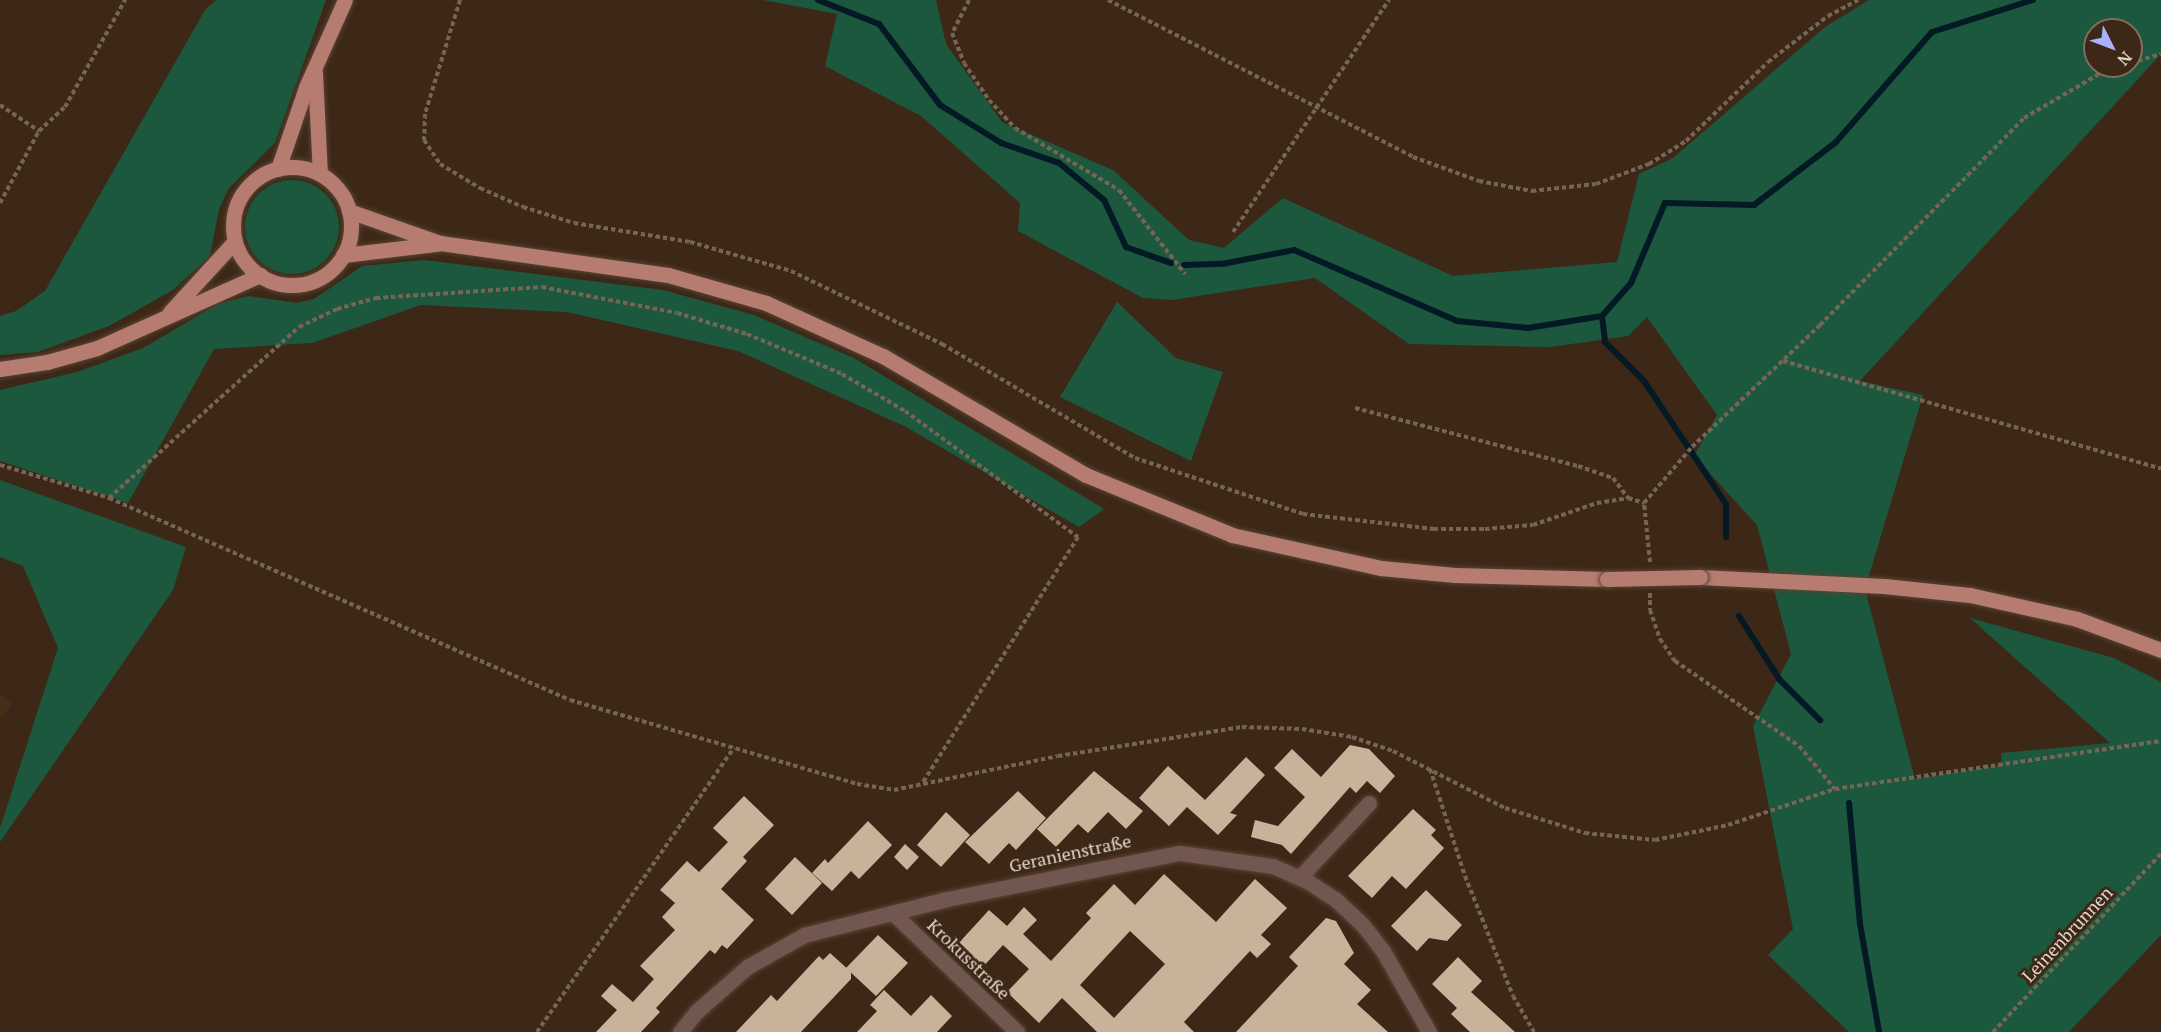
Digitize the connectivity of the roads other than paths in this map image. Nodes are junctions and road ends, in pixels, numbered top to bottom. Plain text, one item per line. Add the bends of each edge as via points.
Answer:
1 (345, 0) edge
2 (315, 67) junction
3 (278, 169) junction
4 (320, 174) junction
5 (349, 212) junction
6 (235, 241) junction
7 (440, 243) junction
8 (343, 255) junction
9 (260, 275) junction
10 (163, 319) junction
11 (0, 369) edge
12 (2161, 650) edge
13 (1370, 803) dead end
14 (1300, 877) junction
15 (893, 914) junction
16 (680, 1032) edge
17 (1017, 1032) edge
18 (1429, 1032) edge

1 - 2 main road
2 - 3 main road
2 - 4 main road
3 - 4 main road via 299,167
3 - 6 main road via 252,183 241,196 235,212
4 - 5 main road via 338,188
5 - 7 main road
5 - 8 main road via 351,231
6 - 9 main road via 244,261
6 - 10 main road
7 - 8 main road
7 - 12 main road, bridge via 668,275 766,303 883,356 1086,476 1148,504 1242,538 1380,568 1455,575 1701,577 1884,586 1970,595 2077,619
8 - 9 main road via 324,276 308,283 290,285
9 - 10 main road
10 - 11 main road via 97,348 47,362
13 - 14 street
14 - 15 street, Geranienstraße via 1273,866 1180,853 1127,861
14 - 18 street, Geranienstraße via 1335,899 1362,924 1383,951
15 - 16 street, Geranienstraße via 804,935 747,967 697,1011
15 - 17 street, Krokusstraße

